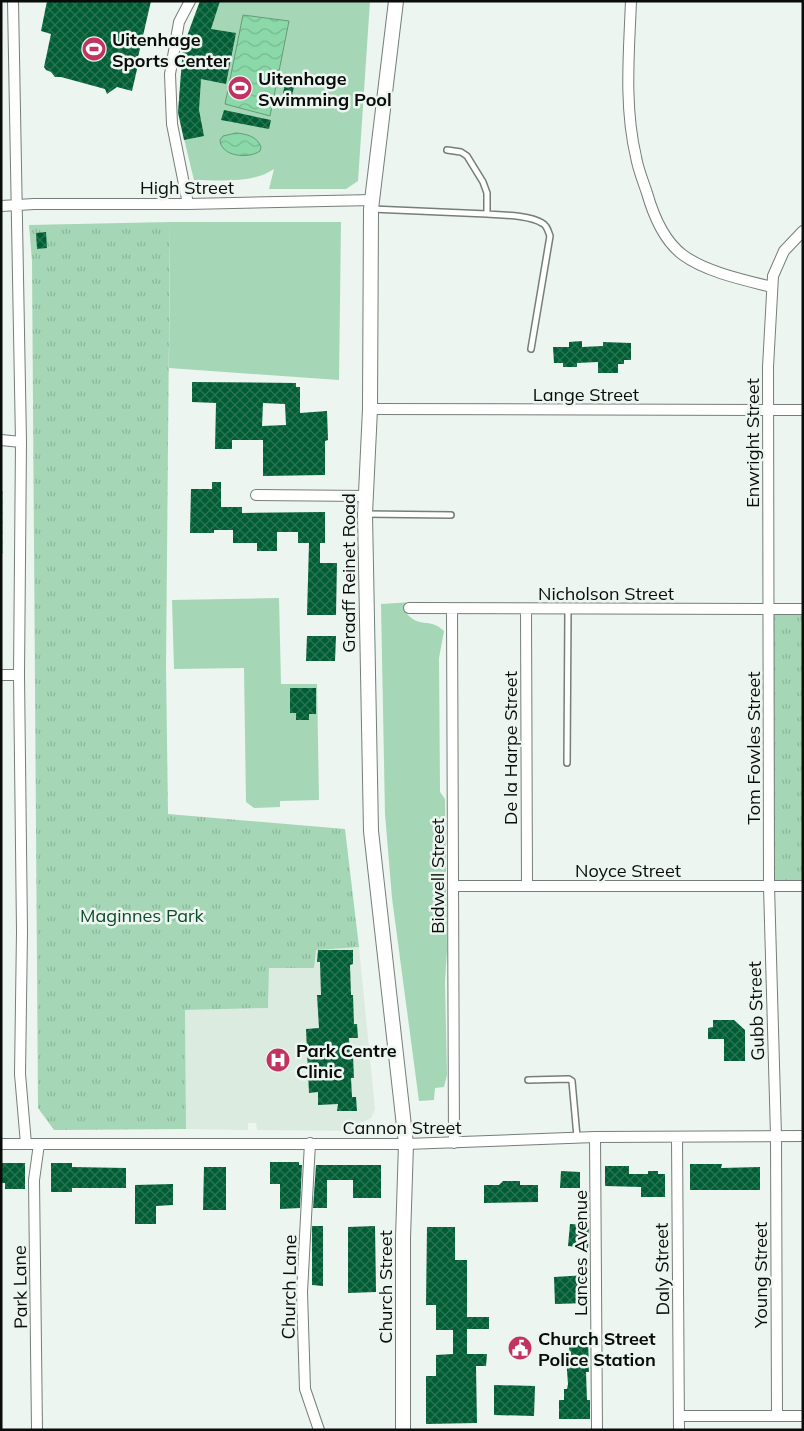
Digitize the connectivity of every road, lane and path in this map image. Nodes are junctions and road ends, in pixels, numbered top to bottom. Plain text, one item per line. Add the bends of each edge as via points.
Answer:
1 (13, 1) edge
2 (190, 1) edge
3 (396, 1) edge
4 (631, 1) edge
5 (446, 150) dead end
6 (188, 204) junction
7 (372, 204) junction
8 (16, 205) junction
9 (1, 206) edge
10 (487, 214) junction
11 (803, 231) edge
12 (772, 288) junction
13 (531, 349) dead end
14 (370, 409) junction
15 (768, 410) junction
16 (803, 410) edge
17 (1, 440) edge
18 (21, 442) junction
19 (256, 495) dead end
20 (366, 496) junction
21 (365, 514) junction
22 (451, 515) dead end
23 (409, 608) dead end
24 (452, 609) junction
25 (526, 609) junction
26 (568, 609) junction
27 (769, 609) junction
28 (803, 609) edge
29 (1, 675) edge
30 (19, 675) junction
31 (567, 763) dead end
32 (453, 886) junction
33 (527, 886) junction
34 (769, 886) junction
35 (803, 886) edge
36 (528, 1080) dead end
37 (776, 1136) junction
38 (803, 1136) edge
39 (595, 1137) junction
40 (677, 1137) junction
41 (577, 1138) junction
42 (310, 1143) junction
43 (454, 1143) junction
44 (1, 1144) edge
45 (26, 1144) junction
46 (39, 1144) junction
47 (406, 1144) junction
48 (777, 1415) junction
49 (680, 1416) junction
50 (803, 1417) edge
51 (37, 1430) edge
52 (318, 1430) edge
53 (403, 1430) edge
54 (596, 1430) edge
55 (680, 1430) edge

1 - 8 street
2 - 6 street via 179,22 170,74 172,124
3 - 7 main road, Graaff Reinet Road
4 - 12 street via 630,123 650,205 668,239 695,263
5 - 10 lane via 467,156 487,193
6 - 7 street, High Street
6 - 8 street, High Street
7 - 10 lane
7 - 14 main road, Graaff Reinet Road
8 - 9 street, High Street
8 - 18 street
10 - 13 lane via 518,216 548,228 550,236
11 - 12 street, Enwright Street via 784,250 773,276
12 - 15 street, Enwright Street
14 - 15 street, Lange Street
14 - 20 main road, Graaff Reinet Road
15 - 16 street, Lange Street
15 - 27 street, Enwright Street
17 - 18 street
18 - 30 street
19 - 20 street
20 - 21 main road, Graaff Reinet Road
21 - 22 lane
21 - 47 main road, Graaff Reinet Road via 370,831
23 - 24 street, Nicholson Street
24 - 25 street, Nicholson Street
24 - 32 street, Bidwell Street
25 - 26 street, Nicholson Street
25 - 33 street, De la Harpe Street
26 - 27 street, Nicholson Street
26 - 31 lane
27 - 28 street, Nicholson Street
27 - 34 street, Tom Fowles Street
29 - 30 street
30 - 45 street via 20,1074
32 - 33 street, Noyce Street
32 - 43 street, Bidwell Street
33 - 34 street, Noyce Street
34 - 35 street, Noyce Street
34 - 37 street, Gubb Street
36 - 41 lane via 569,1079 572,1082
37 - 38 street, Cannon Street
37 - 40 street, Cannon Street
37 - 48 street, Young Street
39 - 40 street, Cannon Street
39 - 41 street, Cannon Street
39 - 54 street, Lances Avenue
40 - 49 street, Daly Street
41 - 43 street, Cannon Street
42 - 46 street, Cannon Street
42 - 47 street, Cannon Street
42 - 52 street, Church Lane via 302,1292 305,1389
43 - 47 street, Cannon Street
44 - 45 street, Cannon Street
45 - 46 street, Cannon Street
46 - 51 street, Park Lane via 34,1180
47 - 53 main road, Church Street
48 - 49 street
48 - 50 street
49 - 55 street, Daly Street

